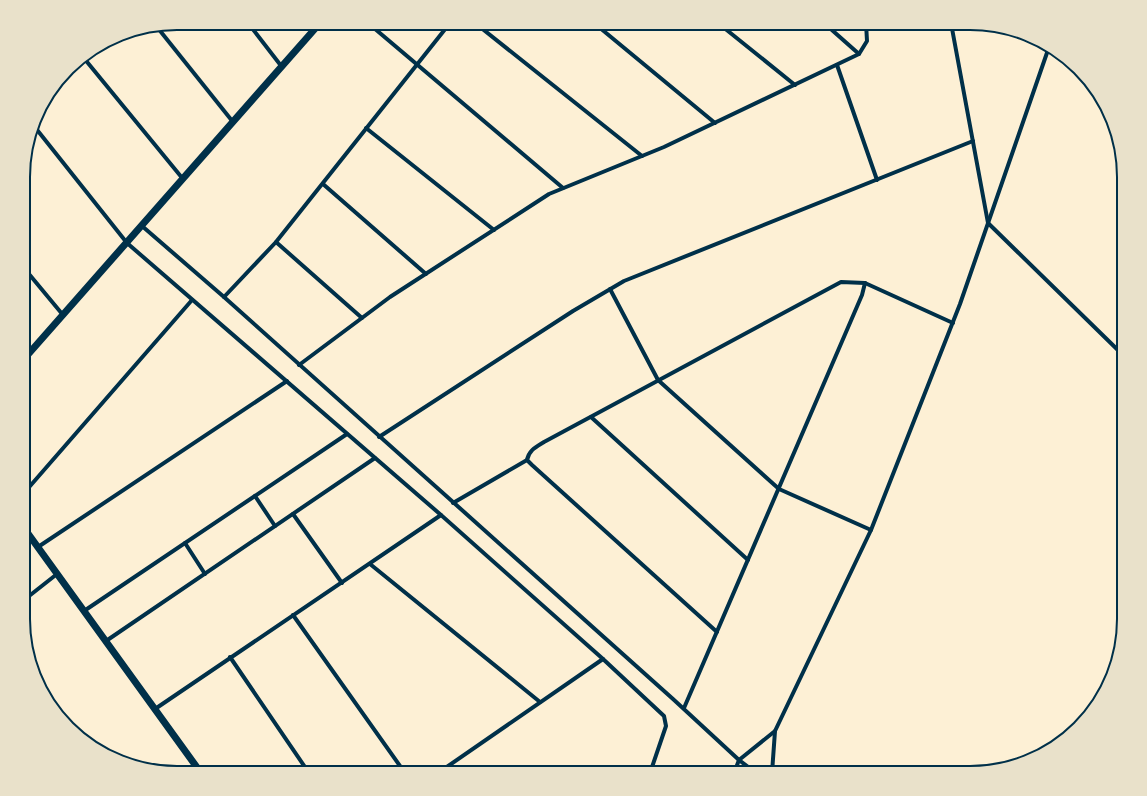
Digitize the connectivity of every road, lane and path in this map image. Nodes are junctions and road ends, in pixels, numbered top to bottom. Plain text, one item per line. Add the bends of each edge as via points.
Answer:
1 (253, 30) edge
2 (314, 30) edge
3 (376, 30) edge
4 (444, 30) edge
5 (484, 30) edge
6 (602, 30) edge
7 (727, 30) edge
8 (832, 30) edge
9 (866, 30) edge
10 (952, 30) edge
11 (160, 31) edge
12 (1047, 52) edge
13 (859, 54) junction
14 (87, 61) edge
15 (417, 65) junction
16 (838, 65) junction
17 (282, 67) junction
18 (795, 85) junction
19 (234, 122) junction
20 (715, 123) junction
21 (366, 128) junction
22 (38, 131) edge
23 (973, 141) junction
24 (642, 156) junction
25 (183, 179) junction
26 (877, 180) junction
27 (323, 184) junction
28 (563, 188) junction
29 (988, 223) junction
30 (142, 226) junction
31 (494, 230) junction
32 (276, 242) junction
33 (127, 243) junction
34 (426, 274) junction
35 (30, 275) edge
36 (865, 283) junction
37 (610, 289) junction
38 (224, 297) junction
39 (192, 300) junction
40 (63, 315) junction
41 (362, 318) junction
42 (953, 323) junction
43 (1117, 349) edge
44 (30, 352) edge
45 (299, 365) junction
46 (658, 380) junction
47 (287, 381) junction
48 (591, 416) junction
49 (348, 434) junction
50 (379, 437) junction
51 (375, 458) junction
52 (527, 460) junction
53 (30, 486) edge
54 (779, 489) junction
55 (255, 496) junction
56 (453, 502) junction
57 (293, 514) junction
58 (441, 515) junction
59 (275, 526) junction
60 (871, 530) junction
61 (30, 536) edge
62 (185, 543) junction
63 (38, 547) junction
64 (748, 560) junction
65 (370, 564) junction
66 (57, 574) junction
67 (205, 574) junction
68 (342, 582) junction
69 (30, 595) edge
70 (84, 611) junction
71 (293, 615) junction
72 (717, 632) junction
73 (106, 642) junction
74 (230, 657) junction
75 (603, 659) junction
76 (540, 702) junction
77 (684, 708) junction
78 (155, 709) junction
79 (775, 731) junction
80 (739, 760) junction
81 (196, 766) edge
82 (304, 766) edge
83 (400, 766) edge
84 (448, 766) edge
85 (652, 766) edge
86 (737, 766) edge
87 (747, 766) edge
88 (772, 766) edge

1 - 17 street
2 - 17 street
3 - 15 street
4 - 15 street
5 - 24 street
6 - 20 street
7 - 18 street
8 - 13 street
9 - 13 street via 867,41
10 - 23 street
11 - 19 street
12 - 29 street
13 - 16 street
14 - 25 street
15 - 21 street
15 - 28 street
16 - 18 street
16 - 26 street
17 - 19 street
18 - 20 street
19 - 25 street
20 - 24 street
21 - 27 street
21 - 31 street
22 - 33 street
23 - 26 street
23 - 29 street
24 - 28 street
25 - 30 street
26 - 37 street via 624,281
27 - 32 street
27 - 34 street
28 - 31 street via 549,194
29 - 42 street
29 - 43 street
30 - 33 street
30 - 38 street
31 - 34 street
32 - 38 street
32 - 41 street
33 - 39 street
33 - 40 street
34 - 41 street
35 - 40 street
36 - 42 street
36 - 46 street via 841,282
36 - 54 street
37 - 46 street
37 - 50 street
38 - 45 street
39 - 47 street
39 - 53 street
40 - 44 street
41 - 45 street
42 - 60 street
45 - 50 street
46 - 48 street
46 - 54 street
47 - 49 street
47 - 63 street
48 - 52 street via 538,445 528,454
48 - 64 street
49 - 51 street
49 - 55 street
50 - 56 street
51 - 57 street
51 - 58 street
52 - 56 street
52 - 72 street
54 - 60 street
54 - 64 street
55 - 59 street
55 - 62 street
56 - 77 street
57 - 59 street
57 - 68 street
58 - 65 street
58 - 75 street
59 - 67 street
60 - 79 street
61 - 63 street
62 - 67 street
62 - 70 street
63 - 66 street
64 - 72 street
65 - 68 street
65 - 76 street
66 - 69 street
66 - 70 street
67 - 73 street
68 - 71 street
70 - 73 street
71 - 74 street
71 - 83 street
72 - 77 street
73 - 78 street
74 - 78 street
74 - 82 street
75 - 76 street
75 - 85 street via 666,720
76 - 84 street
77 - 80 street
78 - 81 street
79 - 80 street
79 - 88 street
80 - 86 street
80 - 87 street

